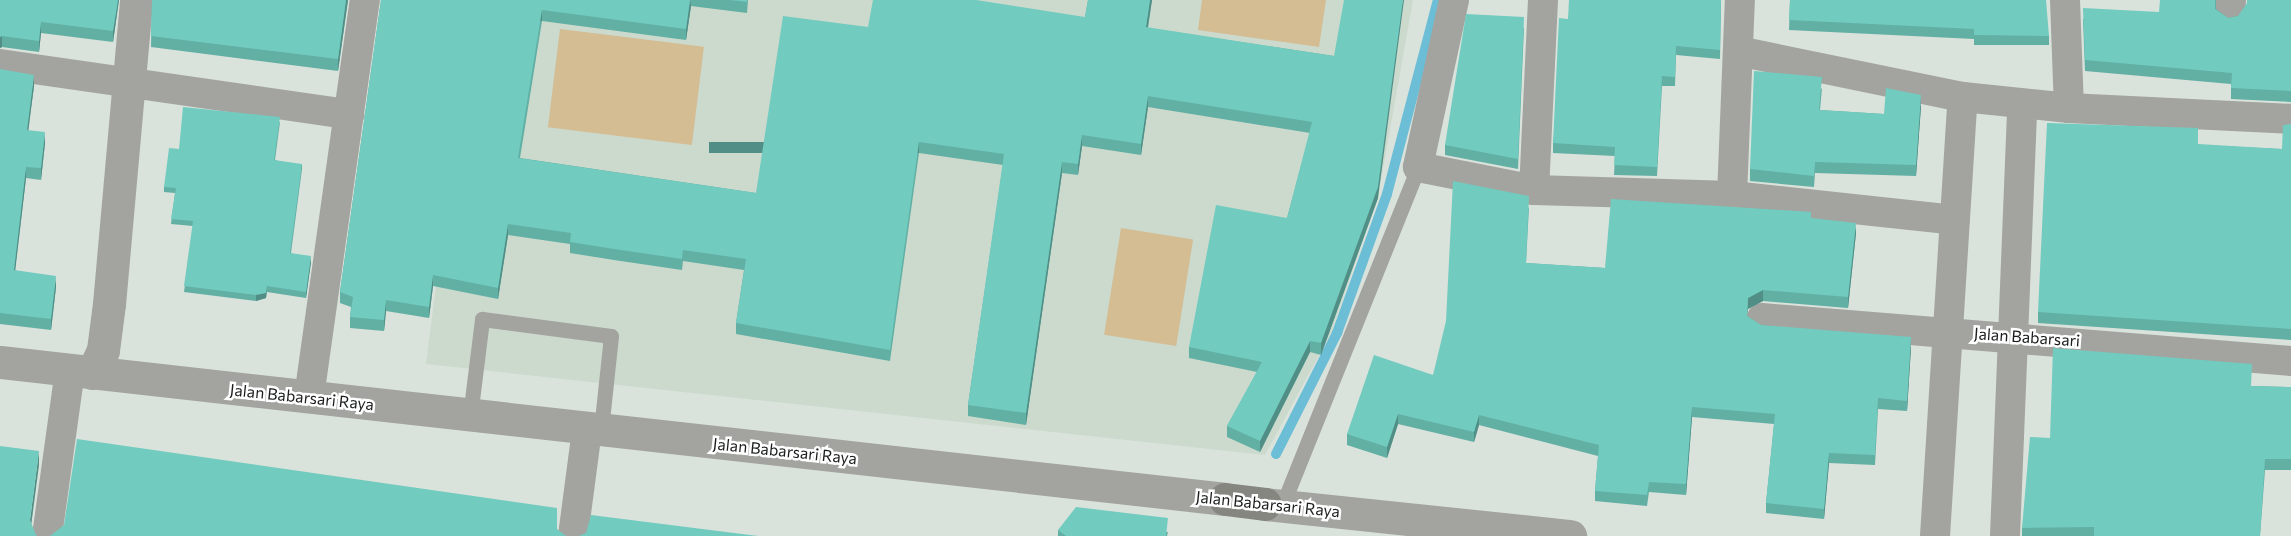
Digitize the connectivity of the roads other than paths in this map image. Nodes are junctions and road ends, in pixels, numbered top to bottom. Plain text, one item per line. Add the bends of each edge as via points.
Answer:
1 (136, 0) edge
2 (365, 0) edge
3 (1454, 0) edge
4 (1543, 0) edge
5 (1740, 0) edge
6 (2065, 0) edge
7 (1738, 51) junction
8 (0, 64) edge
9 (126, 76) junction
10 (1963, 97) junction
11 (2022, 104) junction
12 (2068, 108) junction
13 (349, 114) junction
14 (2291, 119) edge
15 (1418, 167) junction
16 (1534, 190) junction
17 (1732, 196) junction
18 (1955, 220) junction
19 (1762, 318) dead end
20 (1948, 332) junction
21 (2014, 335) junction
22 (2291, 361) edge
23 (0, 362) edge
24 (81, 371) junction
25 (309, 397) junction
26 (470, 416) junction
27 (594, 429) junction
28 (1225, 499) joint
29 (1273, 505) junction
30 (1520, 534) edge
31 (47, 536) edge
32 (573, 536) edge
33 (1570, 536) edge
34 (1935, 536) edge
35 (2005, 536) edge

1 - 9 street
2 - 13 street
3 - 15 street
4 - 16 street
5 - 7 street
6 - 12 street
7 - 10 street
7 - 17 street
8 - 9 street
9 - 13 street
9 - 24 street
10 - 11 street
10 - 18 street
11 - 12 street
11 - 21 street
12 - 14 street
13 - 25 street
15 - 16 street
15 - 29 lane
16 - 17 street
17 - 18 street
18 - 20 street
19 - 20 street, Jalan Babarsari
20 - 21 street, Jalan Babarsari
20 - 34 street
21 - 22 street, Jalan Babarsari
21 - 35 street
23 - 24 street, Jalan Babarsari Raya
24 - 25 street, Jalan Babarsari Raya
24 - 31 street
25 - 26 street, Jalan Babarsari Raya
26 - 27 street, Jalan Babarsari Raya
26 - 27 lane via 482,319 610,336
27 - 28 street, Jalan Babarsari Raya
27 - 32 street
28 - 29 main road, Jalan Babarsari Raya
29 - 30 street, Jalan Babarsari Raya
30 - 33 street, Jalan Babarsari Raya

